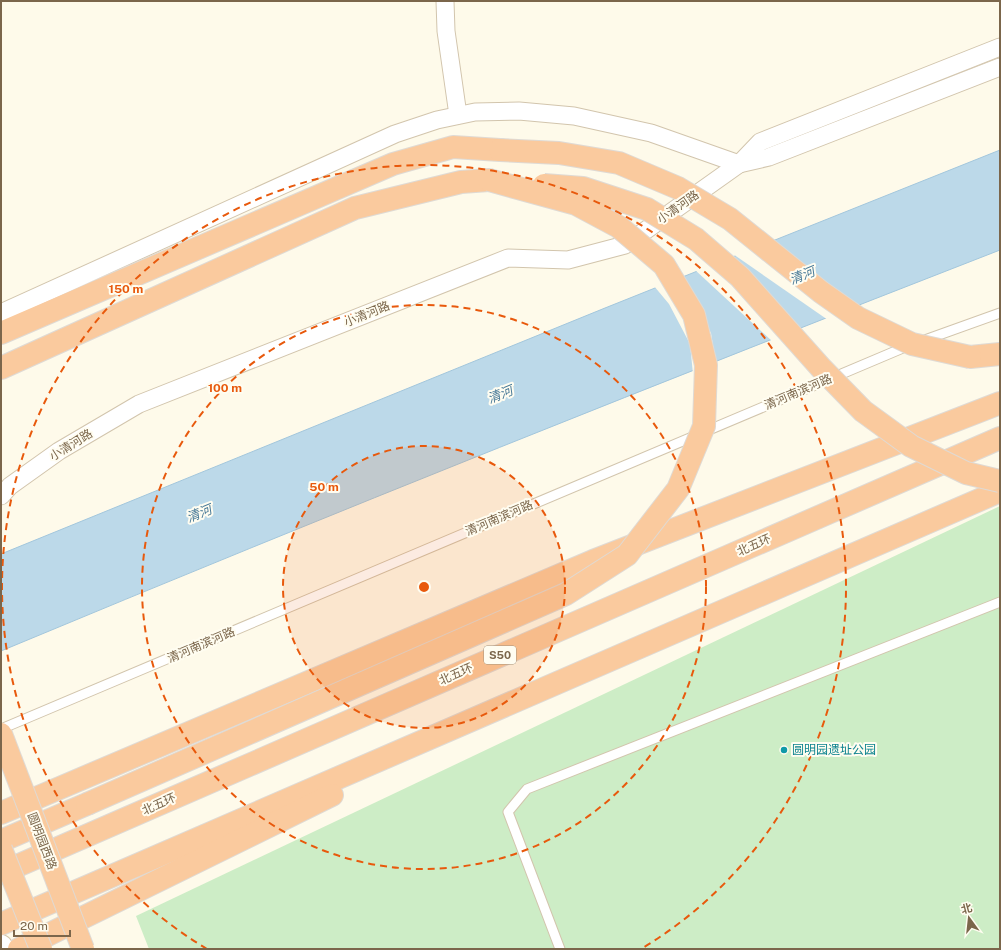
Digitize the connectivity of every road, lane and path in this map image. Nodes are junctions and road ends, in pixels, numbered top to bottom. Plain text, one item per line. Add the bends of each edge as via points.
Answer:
1 (445, 1) edge
2 (1000, 47) edge
3 (1000, 67) edge
4 (458, 115) junction
5 (739, 164) junction
6 (489, 180) junction
7 (1, 313) edge
8 (1000, 313) edge
9 (1, 333) edge
10 (1000, 354) edge
11 (1, 368) edge
12 (1000, 403) edge
13 (1000, 438) edge
14 (1000, 481) edge
15 (1000, 491) edge
16 (1, 496) edge
17 (1000, 602) edge
18 (611, 658) junction
19 (1, 729) edge
20 (1, 734) edge
21 (1, 813) edge
22 (1, 841) edge
23 (1, 849) edge
24 (1, 873) edge
25 (1, 924) edge
26 (1, 946) edge
27 (2, 949) edge
28 (19, 949) edge
29 (41, 949) edge
30 (83, 949) edge
31 (560, 949) edge

1 - 4 street via 446,31
2 - 5 street, 小清河路 via 760,142
3 - 5 street, 小清河路 via 769,157
4 - 5 street via 519,111 574,116 651,133
4 - 7 street via 396,134
5 - 16 street, 小清河路 via 625,245 568,260 508,258 139,404 59,451 10,486
6 - 11 highway via 461,182 355,208
6 - 14 highway, bridge via 583,188 647,209 696,239 740,277 863,411 911,446 966,474
6 - 22 highway, bridge via 576,204 619,227 664,265 694,315 706,365 704,426 678,489 627,555 566,594
8 - 19 lane, 清河南滨河路 via 902,348
9 - 10 highway, bridge via 393,164 453,147 559,153 619,163 678,188 730,219 821,292 858,318 912,344 970,357
12 - 21 highway via 593,561
13 - 24 highway, 北五环 / S50
15 - 18 highway
17 - 31 lane via 527,789 508,812
18 - 25 highway
18 - 28 highway
20 - 30 highway, 圆明园西路, bridge
23 - 29 highway, bridge
26 - 27 street

